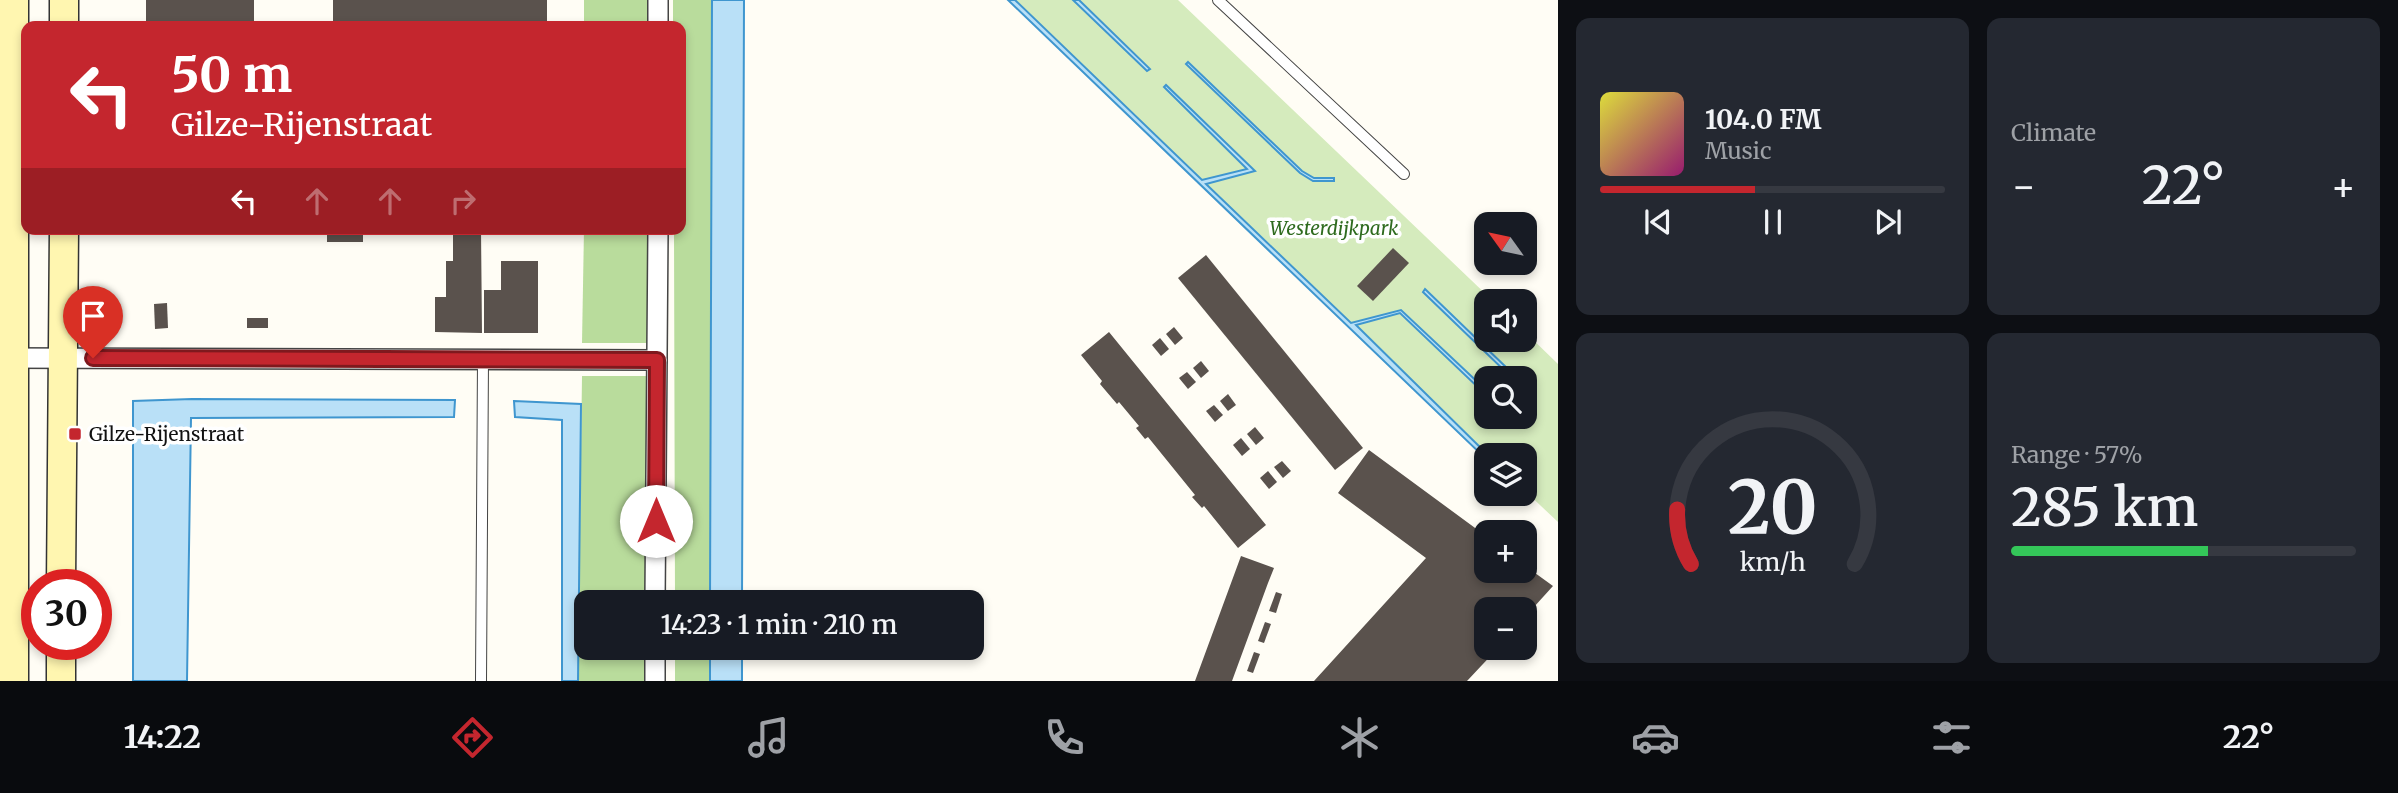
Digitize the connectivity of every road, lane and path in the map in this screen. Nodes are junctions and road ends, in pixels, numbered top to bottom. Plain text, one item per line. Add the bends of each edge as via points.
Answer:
1 (14, 0) edge
2 (64, 0) edge
3 (658, 0) edge
4 (1218, 0) edge
5 (64, 21) edge
6 (658, 21) edge
7 (1404, 174) dead end
8 (64, 235) edge
9 (658, 235) edge
10 (6, 358) edge
11 (64, 358) junction
12 (483, 359) junction
13 (657, 360) junction
14 (61, 569) edge
15 (655, 590) edge
16 (61, 660) edge
17 (655, 660) edge
18 (14, 681) edge
19 (61, 681) edge
20 (481, 681) edge
21 (655, 681) edge

1 - 10 main road
2 - 5 main road
3 - 6 street
4 - 7 lane
8 - 11 main road
9 - 13 street
10 - 11 street
10 - 18 main road
11 - 12 street
11 - 14 main road
12 - 13 street
12 - 20 lane
13 - 15 street
16 - 19 main road
17 - 21 street

